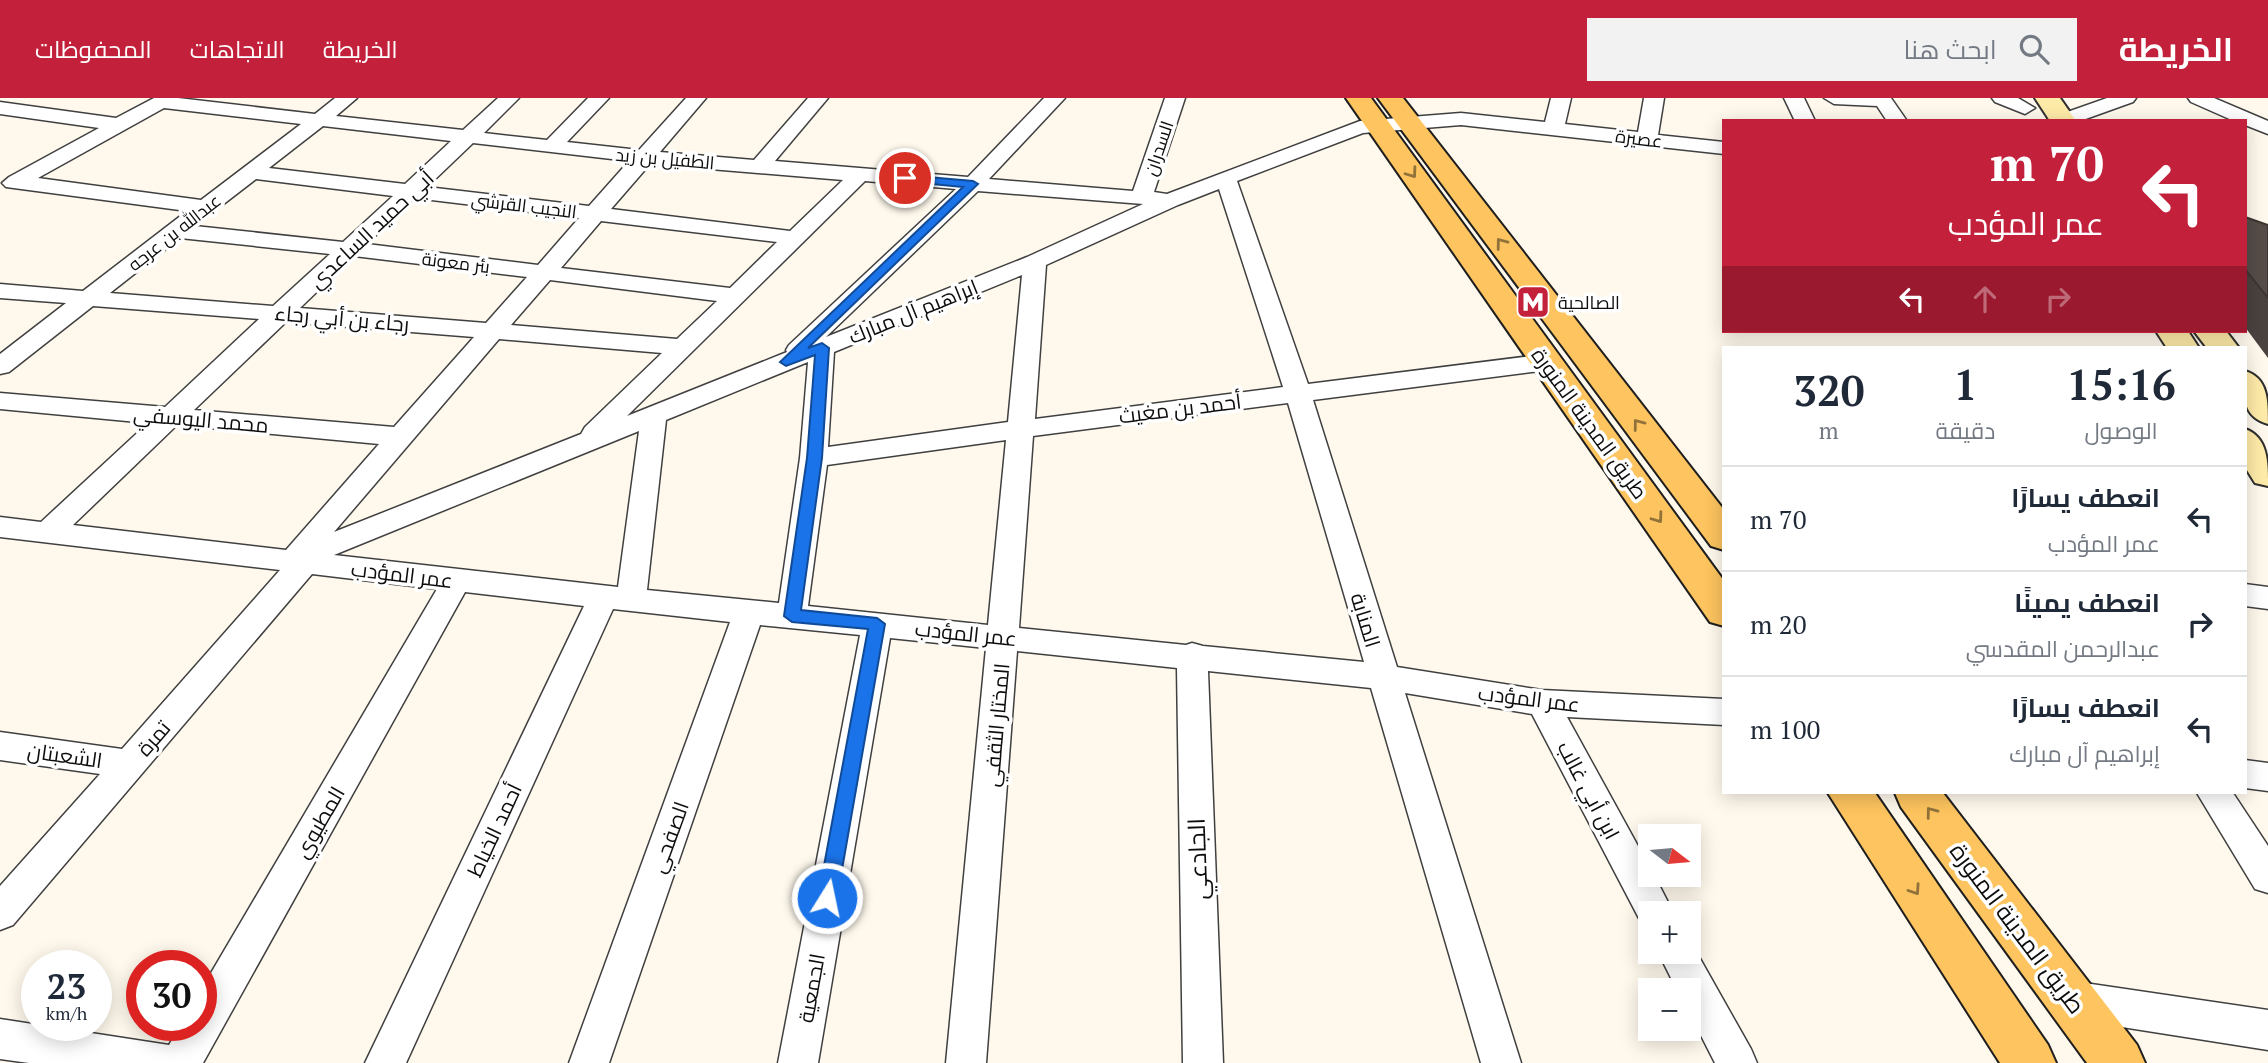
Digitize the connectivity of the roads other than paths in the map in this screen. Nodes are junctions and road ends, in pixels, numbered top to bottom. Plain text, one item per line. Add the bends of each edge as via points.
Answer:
1 (347, 98) edge
2 (509, 98) edge
3 (599, 98) edge
4 (696, 98) edge
5 (818, 98) edge
6 (1055, 98) edge
7 (1175, 98) edge
8 (1358, 98) edge
9 (1561, 98) edge
10 (1654, 98) edge
11 (1794, 98) edge
12 (1834, 98) edge
13 (2126, 98) edge
14 (2198, 98) edge
15 (164, 100) edge
16 (2025, 105) edge
17 (0, 108) edge
18 (1392, 115) edge
19 (320, 118) junction
20 (1804, 119) edge
21 (1896, 119) edge
22 (2060, 119) edge
23 (2066, 119) edge
24 (120, 125) junction
25 (1554, 128) junction
26 (2268, 128) edge
27 (469, 136) junction
28 (1647, 139) junction
29 (552, 146) junction
30 (1722, 148) edge
31 (645, 157) junction
32 (760, 166) junction
33 (251, 172) junction
34 (860, 174) junction
35 (1226, 179) junction
36 (973, 184) junction
37 (8, 185) edge
38 (410, 191) junction
39 (1141, 198) junction
40 (1170, 200) junction
41 (206, 207) junction
42 (596, 213) junction
43 (175, 231) junction
44 (796, 238) junction
45 (349, 249) junction
46 (1035, 262) junction
47 (545, 272) junction
48 (0, 290) edge
49 (736, 296) junction
50 (89, 297) junction
51 (281, 313) junction
52 (494, 331) junction
53 (684, 346) junction
54 (822, 348) junction
55 (786, 362) junction
56 (1547, 362) junction
57 (0, 366) edge
58 (1297, 393) junction
59 (0, 401) edge
60 (654, 415) junction
61 (172, 416) junction
62 (1021, 429) junction
63 (402, 436) junction
64 (2247, 443) edge
65 (584, 444) junction
66 (814, 458) junction
67 (2268, 474) edge
68 (0, 527) edge
69 (48, 532) junction
70 (1722, 534) edge
71 (299, 562) junction
72 (457, 580) junction
73 (2247, 595) edge
74 (617, 598) junction
75 (2268, 598) edge
76 (1722, 608) edge
77 (749, 611) junction
78 (792, 616) junction
79 (877, 624) junction
80 (1003, 636) junction
81 (1192, 655) junction
82 (1383, 677) junction
83 (1542, 703) junction
84 (1722, 712) edge
85 (0, 746) edge
86 (130, 764) junction
87 (2247, 774) edge
88 (2268, 777) edge
89 (1851, 794) edge
90 (1918, 794) edge
91 (2215, 794) edge
92 (2268, 877) edge
93 (1649, 901) edge
94 (0, 913) edge
95 (1683, 964) edge
96 (2071, 1000) junction
97 (2268, 1030) edge
98 (0, 1038) edge
99 (163, 1063) edge
100 (181, 1063) edge
101 (385, 1063) edge
102 (589, 1063) edge
103 (798, 1063) edge
104 (966, 1063) edge
105 (1203, 1063) edge
106 (1501, 1063) edge
107 (1737, 1063) edge
108 (2030, 1063) edge
109 (2119, 1063) edge

1 - 19 street, عبدالله بن عرجه
2 - 27 street, أبي حميد الساعدي
3 - 29 street
4 - 31 street, تمرة
5 - 32 street
6 - 36 street
7 - 39 street, السدران
8 - 18 main road, طريق المدينة المنورة
9 - 25 street
10 - 28 street
11 - 20 street
12 - 21 street via 1884,101
13 - 23 street
14 - 26 street
15 - 19 street, الطفيل بن زيد
15 - 24 street
16 - 22 main road
17 - 24 street
18 - 25 street, عصيرة
18 - 35 street, إبراهيم آل مبارك
18 -> 56 main road, طريق المدينة المنورة
70 -> 18 main road, طريق المدينة المنورة
19 - 27 street, الطفيل بن زيد
19 - 33 street, عبدالله بن عرجه
24 - 37 street
25 - 28 street, عصيرة
27 - 29 street, الطفيل بن زيد
27 - 38 street, أبي حميد الساعدي
28 - 30 street, عصيرة
29 - 31 street, الطفيل بن زيد
31 - 32 street, الطفيل بن زيد
31 - 42 street, تمرة
32 - 34 street, الطفيل بن زيد
33 - 38 street, النجيب القرشي
33 - 41 street, عبدالله بن عرجه
34 - 36 street, الطفيل بن زيد
34 - 44 street
35 - 40 street, إبراهيم آل مبارك
35 - 58 street, المنابة
36 - 39 street, الطفيل بن زيد
36 - 55 street
37 - 41 street
38 - 42 street, النجيب القرشي
38 - 45 street, أبي حميد الساعدي
39 - 40 street, الطفيل بن زيد
40 - 46 street, إبراهيم آل مبارك
41 - 43 street, عبدالله بن عرجه
42 - 44 street, النجيب القرشي
42 - 47 street, تمرة
43 - 45 street, بئر معونة
43 - 50 street, عبدالله بن عرجه
44 - 49 street
45 - 47 street, بئر معونة
45 - 51 street, أبي حميد الساعدي
46 - 54 street, إبراهيم آل مبارك
46 - 62 street, المختار الثقفي
47 - 49 street, بئر معونة
47 - 52 street, تمرة
48 - 50 street, رجاء بن أبي رجاء
49 - 53 street
50 - 51 street, رجاء بن أبي رجاء
50 - 57 street, عبدالله بن عرجه
51 - 52 street, رجاء بن أبي رجاء
51 - 61 street, أبي حميد الساعدي
52 - 53 street, رجاء بن أبي رجاء
52 - 63 street, تمرة
53 - 65 street
54 - 55 street, إبراهيم آل مبارك
54 - 66 street
55 - 60 street, إبراهيم آل مبارك
56 - 58 street, أحمد بن مغيث
56 -> 76 main road, طريق المدينة المنورة
58 - 62 street, أحمد بن مغيث
58 - 82 street, المنابة
59 - 61 street, محمد اليوسفي
60 - 65 street, إبراهيم آل مبارك
60 - 74 street, أحمد الخياط
61 - 63 street, محمد اليوسفي
61 - 69 street, أبي حميد الساعدي
62 - 66 street, أحمد بن مغيث
62 - 80 street, المختار الثقفي
63 - 71 street, تمرة
64 - 67 main road
65 - 71 street, إبراهيم آل مبارك
66 - 78 street
68 - 69 street, عمر المؤدب
69 - 71 street, عمر المؤدب
71 - 72 street, عمر المؤدب
71 - 86 street, تمرة
72 - 74 street, عمر المؤدب
72 - 100 street, المطيوي
73 - 75 street
74 - 77 street, عمر المؤدب
74 - 101 street, أحمد الخياط
77 - 78 street, عمر المؤدب
77 - 102 street, الصفحي
78 - 79 street, عمر المؤدب
79 - 80 street, عمر المؤدب
79 - 103 street, الجمعية
80 - 81 street, عمر المؤدب
80 - 104 street, المختار الثقفي
81 - 82 street, عمر المؤدب
81 - 105 street, الجادعي
82 - 83 street, عمر المؤدب
82 - 106 street, المنابة
83 - 84 street, عمر المؤدب
83 - 93 street, ابن أبي غالب
85 - 86 street, الشعبتان
86 - 94 street, تمرة
87 - 88 street
89 -> 108 main road
96 -> 90 main road, طريق المدينة المنورة
91 - 92 street
95 - 107 street
96 - 97 street
96 - 109 main road, طريق المدينة المنورة
98 - 99 street

